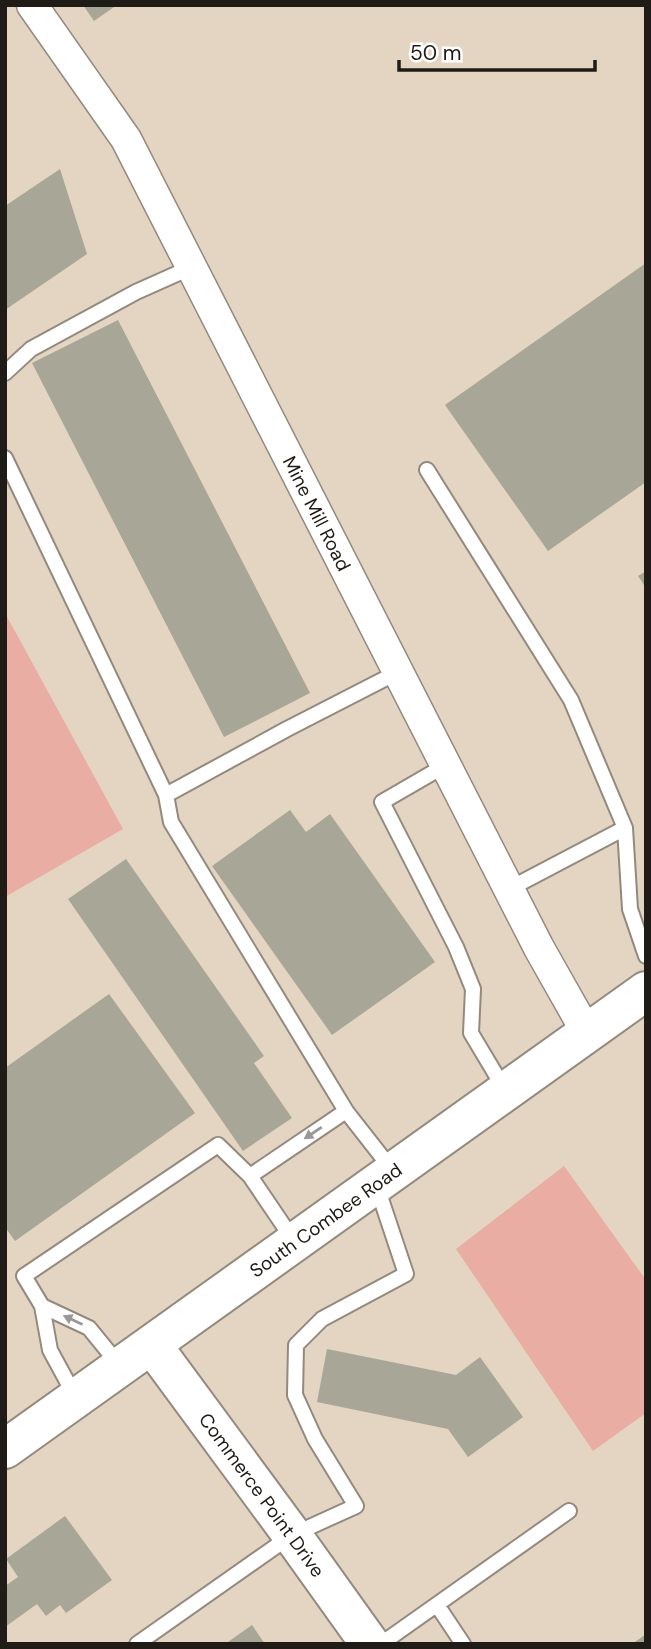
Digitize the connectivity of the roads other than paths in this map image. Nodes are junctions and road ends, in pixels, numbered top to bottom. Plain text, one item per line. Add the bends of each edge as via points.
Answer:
1 (32, 5) edge
2 (192, 267) junction
3 (5, 373) edge
4 (5, 458) edge
5 (427, 470) dead end
6 (398, 672) junction
7 (446, 765) junction
8 (166, 795) junction
9 (625, 828) junction
10 (509, 889) junction
11 (646, 956) edge
12 (646, 991) edge
13 (587, 1034) junction
14 (506, 1092) junction
15 (346, 1111) junction
16 (250, 1176) junction
17 (385, 1178) junction
18 (295, 1243) junction
19 (42, 1306) junction
20 (152, 1345) junction
21 (121, 1367) junction
22 (76, 1399) junction
23 (5, 1449) edge
24 (569, 1511) dead end
25 (292, 1535) junction
26 (437, 1605) junction
27 (137, 1644) edge
28 (370, 1644) edge
29 (381, 1644) edge
30 (463, 1644) edge

1 - 2 street, Mine Mill Road via 126,139
2 - 3 lane via 31,349
2 - 6 street, Mine Mill Road
4 - 8 lane
5 - 9 lane via 572,700
6 - 7 street, Mine Mill Road
6 - 8 lane
7 - 10 street, Mine Mill Road
7 - 14 lane via 382,802 456,947 473,989 471,1033
8 - 15 lane via 171,822
9 - 10 lane
9 - 11 lane via 630,909
10 - 13 street, Mine Mill Road
12 - 13 main road, South Combee Road
13 - 14 main road, South Combee Road
14 - 17 main road, South Combee Road
15 -> 16 lane
15 - 17 lane
16 - 18 lane
16 - 19 lane via 218,1145 23,1276
17 - 18 main road, South Combee Road
17 - 25 lane via 406,1274 321,1319 296,1345 295,1395 315,1439 356,1506
18 - 20 main road, South Combee Road
21 -> 19 lane via 89,1328
19 - 22 lane via 50,1350
20 - 21 main road, South Combee Road
20 - 25 main road, Commerce Point Drive
21 - 22 main road, South Combee Road
22 - 23 main road, South Combee Road
24 - 26 lane
25 - 27 lane
25 - 28 main road, Commerce Point Drive
26 - 29 lane
26 - 30 lane

